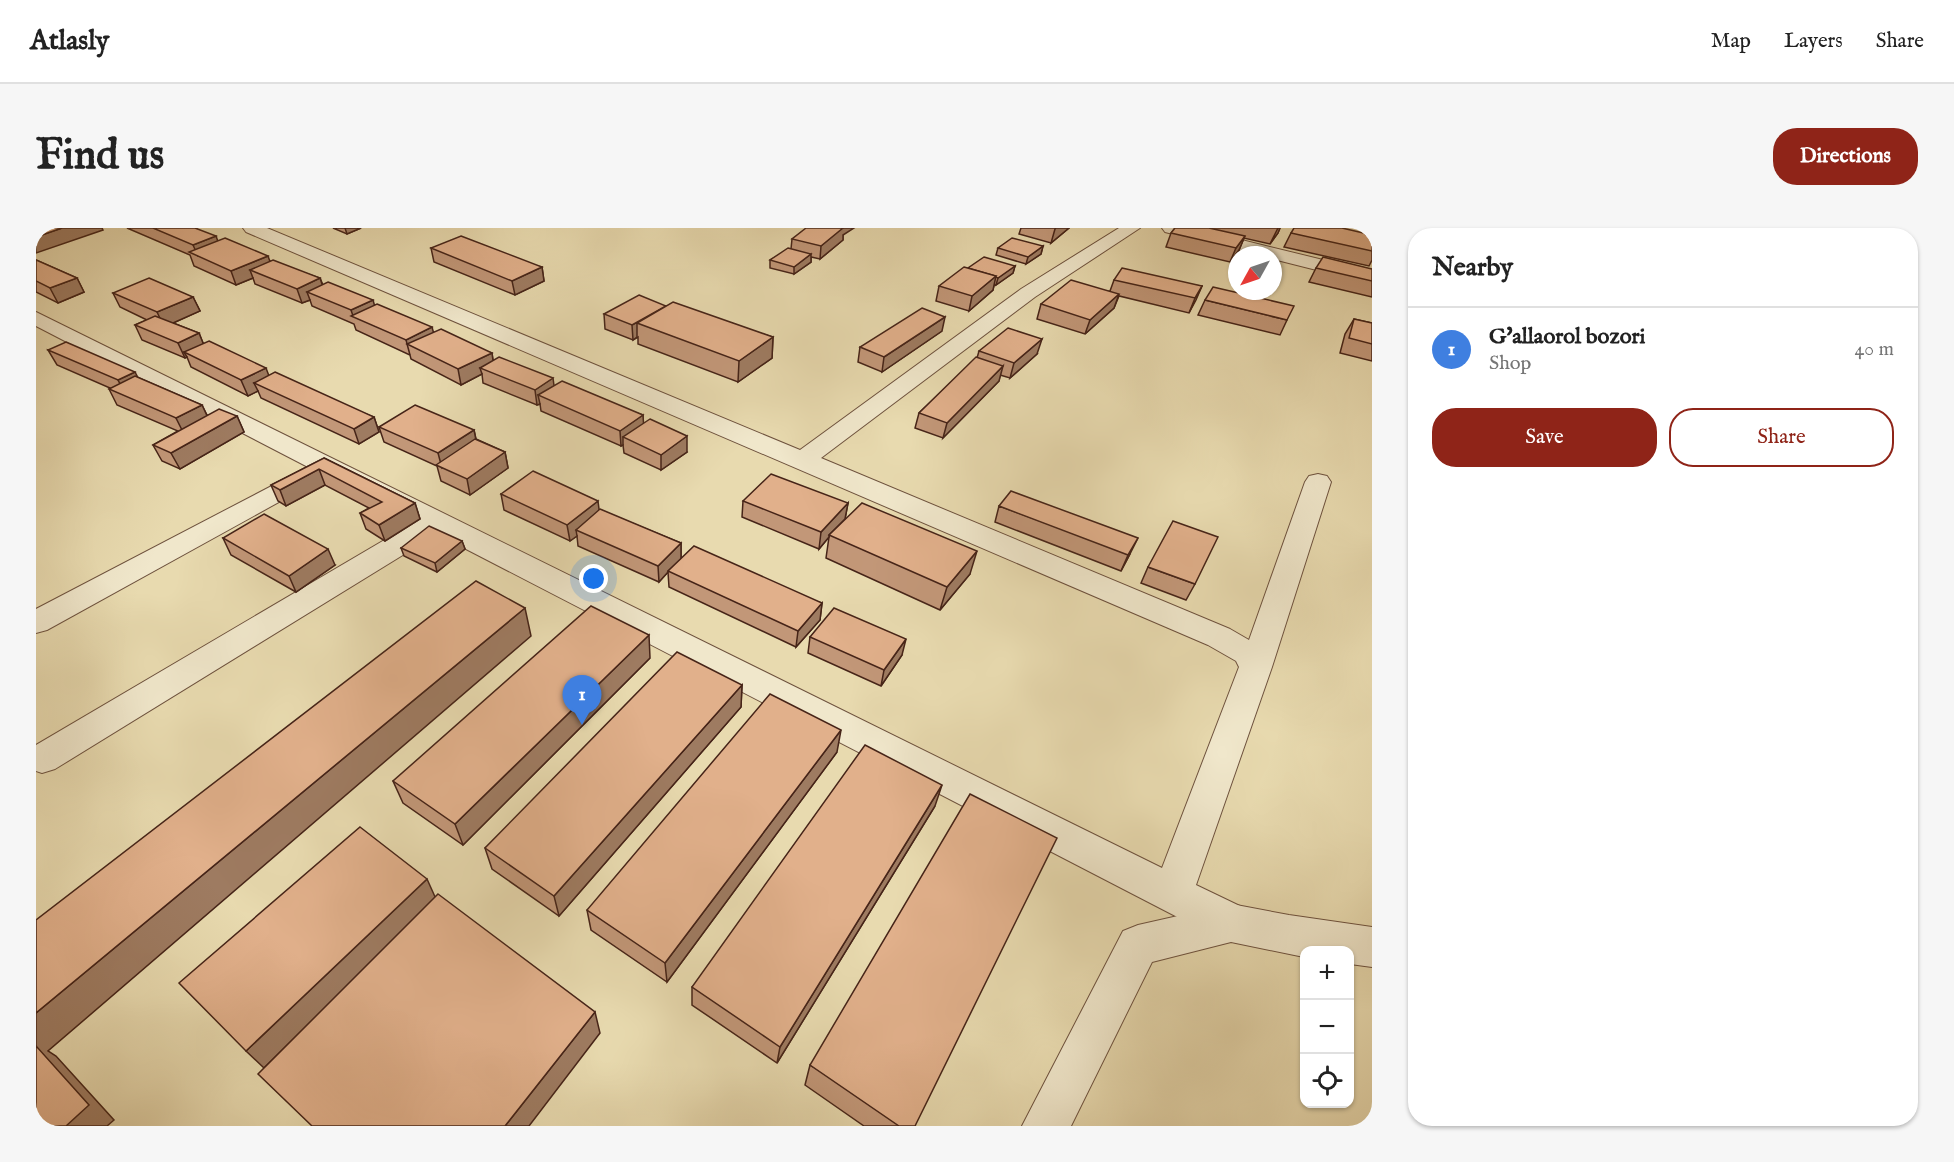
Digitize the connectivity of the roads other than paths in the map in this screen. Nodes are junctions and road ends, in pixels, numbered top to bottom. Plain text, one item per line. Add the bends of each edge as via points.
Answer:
1 (252, 228) edge
2 (1131, 228) edge
3 (1171, 228) edge
4 (1372, 278) edge
5 (36, 318) edge
6 (801, 461) junction
7 (328, 466) junction
8 (1318, 482) dead end
9 (438, 522) junction
10 (36, 622) edge
11 (1256, 667) junction
12 (42, 759) dead end
13 (1173, 893) junction
14 (1231, 923) junction
15 (1372, 947) edge
16 (1046, 1126) edge

1 - 6 street
2 - 6 street via 1028,293
3 - 4 street
5 - 7 street
6 - 11 street via 1219,637 1247,653
7 - 9 street
7 - 10 street
8 - 11 street
9 - 12 street
9 - 13 street
11 - 13 street
13 - 14 street
14 - 15 street
14 - 16 street via 1138,945

